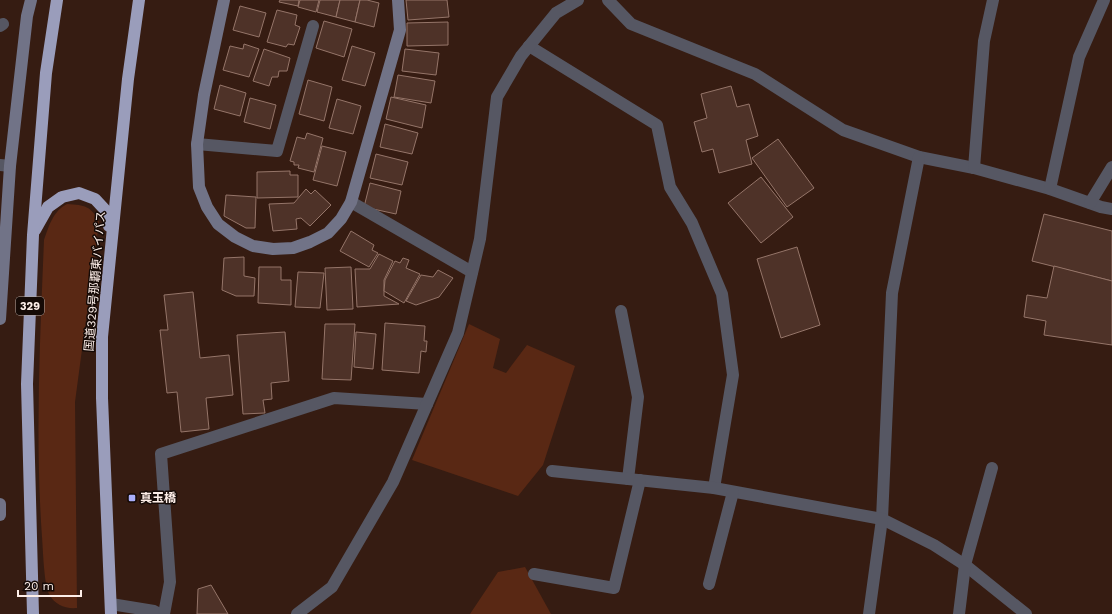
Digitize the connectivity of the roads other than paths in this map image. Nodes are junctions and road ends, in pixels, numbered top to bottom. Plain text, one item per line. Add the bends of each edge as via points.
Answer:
1 (31, 0) edge
2 (57, 0) edge
3 (139, 0) edge
4 (224, 0) edge
5 (398, 0) edge
6 (578, 0) edge
7 (608, 0) edge
8 (993, 0) edge
9 (1104, 0) edge
10 (313, 26) dead end
11 (529, 46) junction
12 (197, 144) junction
13 (919, 157) junction
14 (5, 166) edge
15 (1112, 167) edge
16 (974, 168) junction
17 (1050, 189) junction
18 (350, 202) junction
19 (1090, 203) junction
20 (1112, 209) edge
21 (33, 235) junction
22 (111, 246) junction
23 (472, 272) junction
24 (621, 311) dead end
25 (0, 319) edge
26 (427, 404) junction
27 (992, 468) dead end
28 (552, 471) dead end
29 (634, 480) junction
30 (714, 488) junction
31 (733, 492) junction
32 (0, 504) edge
33 (0, 514) edge
34 (882, 519) junction
35 (965, 565) junction
36 (534, 574) dead end
37 (709, 584) dead end
38 (111, 609) edge
39 (33, 614) edge
40 (160, 614) edge
41 (164, 614) edge
42 (297, 614) edge
43 (869, 614) edge
44 (958, 614) edge
45 (1026, 614) edge

1 - 14 street
2 - 21 highway, 329 via 46,73
3 - 22 highway, 国道329号那覇東バイパス
4 - 12 street via 204,94
5 - 18 street via 400,30
6 - 11 street via 556,13
7 - 13 street via 631,24 755,74 843,130
8 - 16 street via 984,41
9 - 17 street via 1079,57
10 - 12 street via 277,151
11 - 23 street via 497,97 480,239
11 - 30 street via 657,125 670,187 692,223 722,294 733,375
12 - 18 street via 199,187 206,207 218,224 253,246 293,248 310,242 328,233 341,219
13 - 16 street
13 - 34 street via 892,293
14 - 25 street
15 - 19 street
16 - 17 street
17 - 19 street
18 - 23 street
19 - 20 street
21 - 22 highway via 48,207 62,197 79,194 96,199 108,213
21 - 39 highway, 329 via 27,384
22 - 38 highway, 国道329号那覇東バイパス via 102,337 102,398
23 - 26 street via 458,333
24 - 29 street via 638,397
26 - 41 street via 334,398 161,454 170,582
26 - 42 street via 393,482 332,587
27 - 35 street
28 - 29 street
29 - 30 street
29 - 36 street via 614,588
30 - 31 street
31 - 34 street
31 - 37 street
32 - 33 street
34 - 35 street via 934,545
34 - 43 street
35 - 44 street
35 - 45 street
38 - 40 street via 154,611

